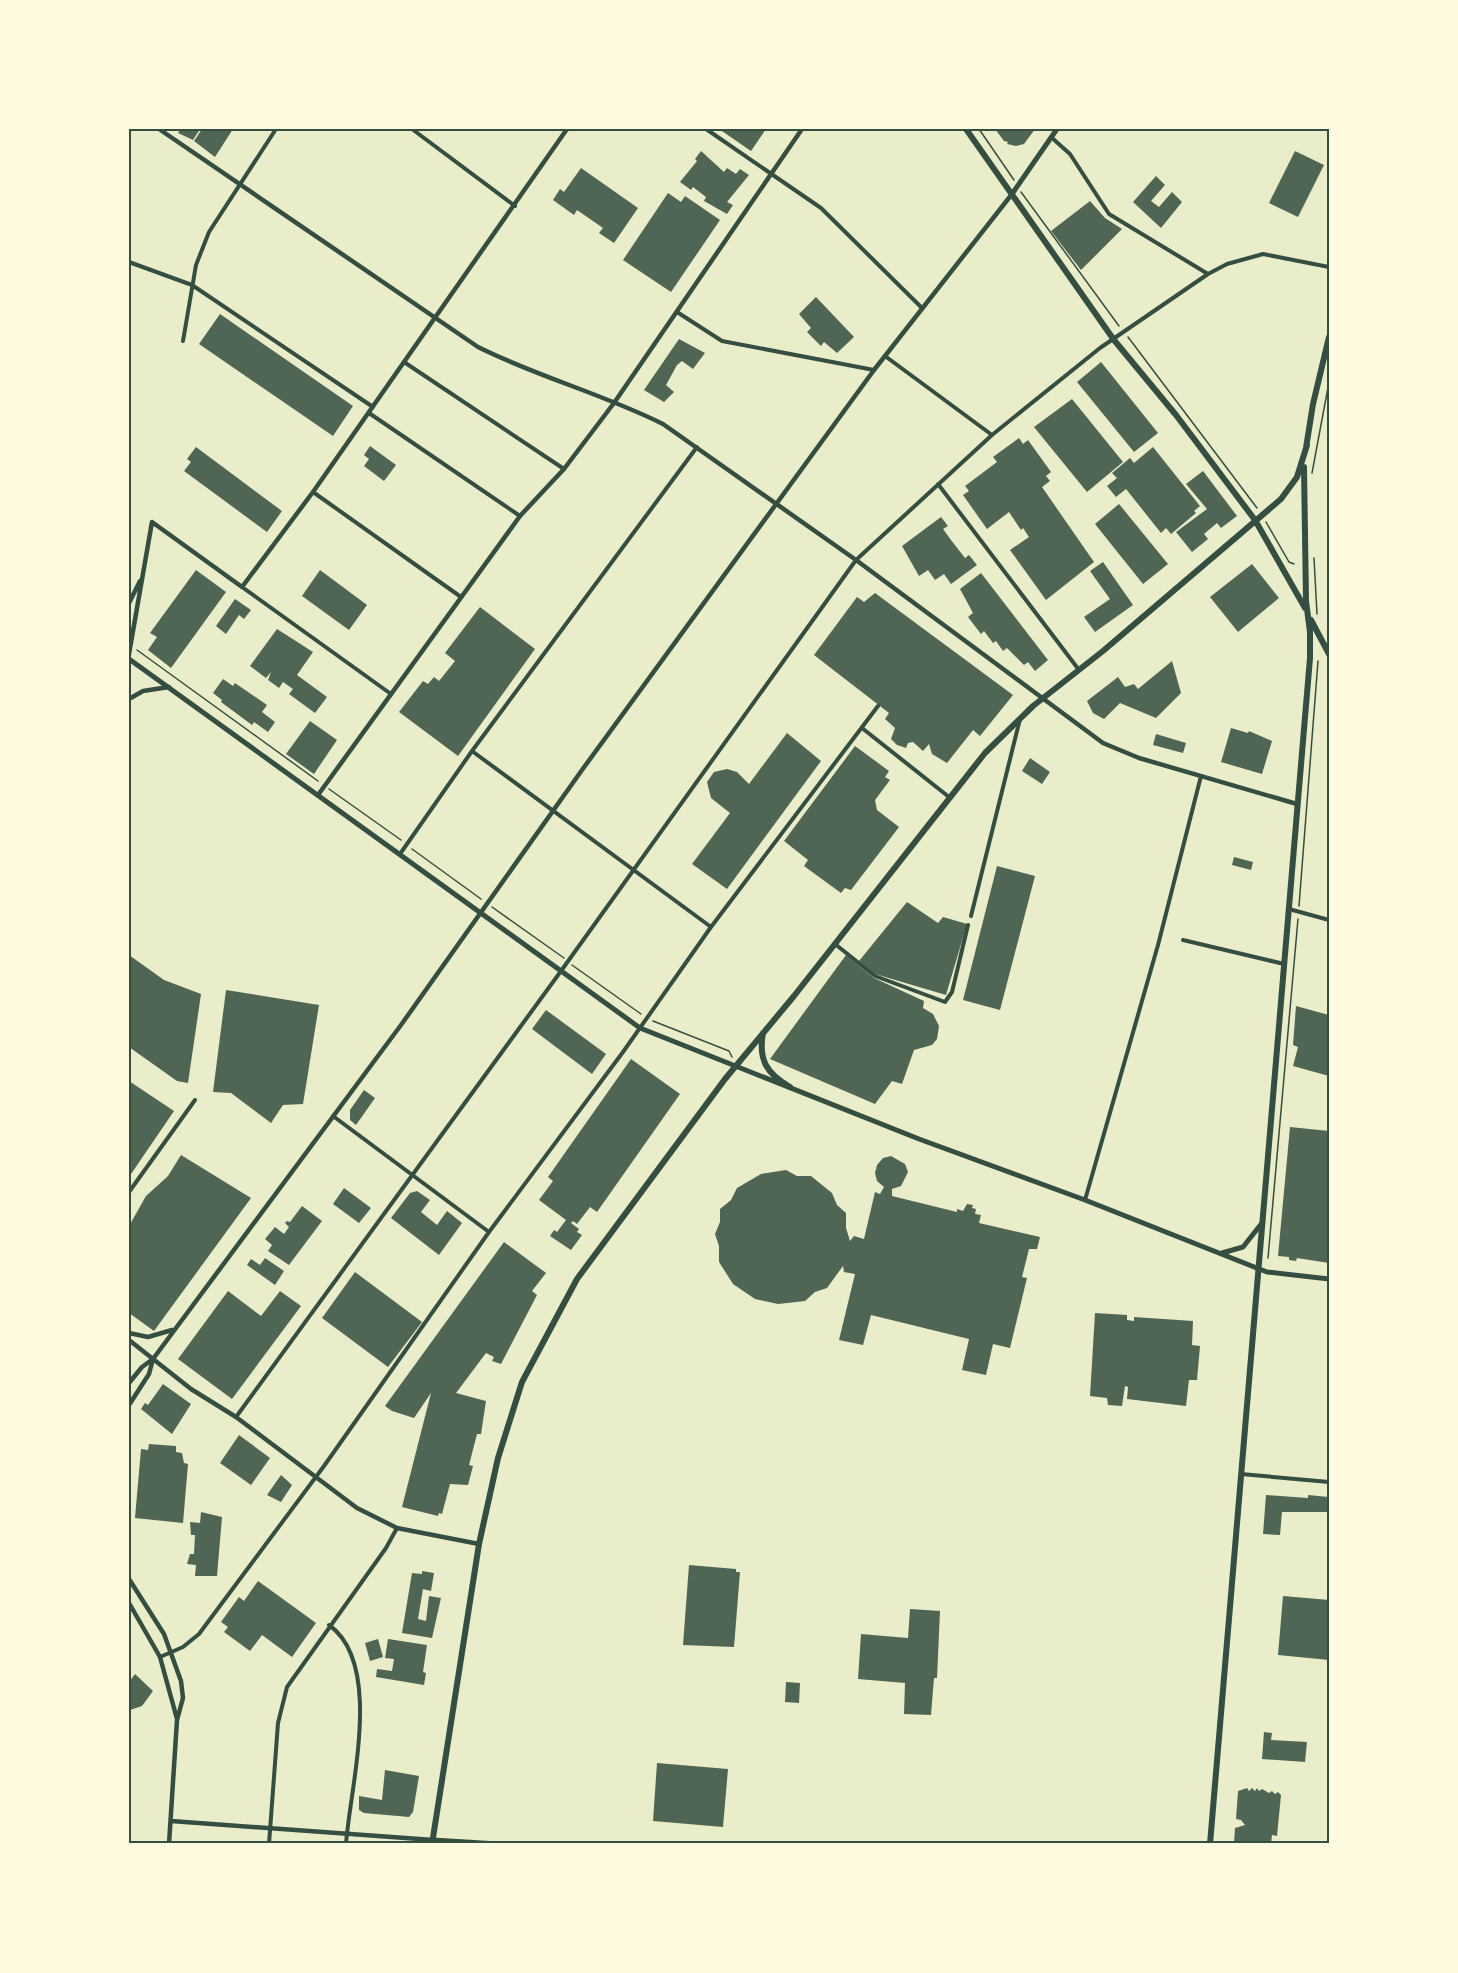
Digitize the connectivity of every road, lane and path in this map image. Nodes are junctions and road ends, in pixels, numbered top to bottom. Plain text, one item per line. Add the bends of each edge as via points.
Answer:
1 (159, 129) edge
2 (276, 129) edge
3 (412, 129) edge
4 (567, 129) edge
5 (706, 129) edge
6 (802, 129) edge
7 (966, 129) edge
8 (979, 129) edge
9 (1057, 129) edge
10 (1051, 137) junction
11 (772, 173) junction
12 (241, 184) junction
13 (1018, 186) junction
14 (1012, 194) junction
15 (515, 206) junction
16 (129, 262) edge
17 (1329, 267) edge
18 (1208, 274) junction
19 (192, 285) junction
20 (921, 307) junction
21 (678, 312) junction
22 (435, 318) junction
23 (1124, 333) junction
24 (1329, 337) edge
25 (1114, 340) junction
26 (183, 341) dead end
27 (885, 356) junction
28 (404, 362) junction
29 (874, 370) junction
30 (1329, 382) edge
31 (614, 403) junction
32 (373, 407) junction
33 (369, 413) junction
34 (992, 435) junction
35 (1306, 445) junction
36 (697, 447) junction
37 (564, 469) junction
38 (1312, 481) dead end
39 (938, 484) junction
40 (313, 492) junction
41 (777, 505) junction
42 (1262, 514) junction
43 (520, 516) junction
44 (1255, 520) junction
45 (1313, 550) dead end
46 (856, 560) junction
47 (1294, 564) dead end
48 (143, 576) junction
49 (242, 587) junction
50 (461, 597) junction
51 (129, 603) edge
52 (1308, 615) junction
53 (1317, 619) dead end
54 (130, 645) edge
55 (1329, 654) edge
56 (129, 657) edge
57 (1318, 661) dead end
58 (1079, 670) junction
59 (169, 687) junction
60 (391, 694) junction
61 (1044, 698) junction
62 (129, 699) edge
63 (878, 706) dead end
64 (1020, 719) junction
65 (862, 729) junction
66 (472, 751) junction
67 (1201, 776) junction
68 (325, 786) junction
69 (318, 795) junction
70 (950, 797) junction
71 (1297, 804) junction
72 (553, 812) junction
73 (406, 845) junction
74 (400, 854) junction
75 (632, 870) junction
76 (1300, 897) dead end
77 (488, 903) junction
78 (1288, 909) junction
79 (481, 913) junction
80 (971, 916) dead end
81 (1329, 920) edge
82 (968, 925) dead end
83 (1297, 925) dead end
84 (711, 927) junction
85 (1183, 940) dead end
86 (835, 943) junction
87 (568, 962) junction
88 (1284, 964) junction
89 (561, 971) junction
90 (647, 1018) junction
91 (640, 1028) junction
92 (763, 1033) junction
93 (735, 1066) junction
94 (790, 1087) junction
95 (195, 1100) dead end
96 (333, 1116) junction
97 (413, 1173) junction
98 (129, 1192) edge
99 (1084, 1200) junction
100 (1262, 1223) junction
101 (489, 1232) junction
102 (1222, 1253) junction
103 (1268, 1258) dead end
104 (1258, 1268) junction
105 (1329, 1279) edge
106 (174, 1329) junction
107 (129, 1333) edge
108 (129, 1340) edge
109 (153, 1359) junction
110 (129, 1383) edge
111 (129, 1405) edge
112 (236, 1417) junction
113 (1241, 1474) junction
114 (315, 1477) junction
115 (1329, 1482) edge
116 (397, 1528) junction
117 (479, 1544) junction
118 (129, 1579) edge
119 (129, 1603) edge
120 (329, 1625) junction
121 (173, 1652) junction
122 (160, 1657) junction
123 (177, 1720) junction
124 (171, 1821) junction
125 (270, 1829) junction
126 (347, 1834) junction
127 (432, 1842) edge
128 (169, 1844) edge
129 (269, 1844) edge
130 (346, 1844) edge
131 (498, 1844) edge
132 (1210, 1844) edge

1 - 12 street
2 - 12 street
3 - 15 street
4 - 15 street
5 - 11 street
6 - 11 street
7 - 14 main road
8 - 13 path
9 - 10 main road
10 - 13 main road
10 - 18 street via 1070,154 1109,214
11 - 20 street via 821,208
11 - 21 street
12 - 19 street via 209,232
12 - 22 street
13 - 14 main road
13 - 23 path
14 - 20 street
14 - 25 main road
15 - 22 street
16 - 19 street
17 - 18 street via 1263,254 1247,256
18 - 23 street
19 - 26 street
19 - 32 street
20 - 27 street
21 - 29 street via 722,341
21 - 31 street
22 - 28 street
22 - 31 street via 514,365
23 - 25 street
23 - 42 path
24 - 35 main road
25 - 34 street
25 - 44 main road
27 - 29 street
27 - 34 street
28 - 32 street
28 - 37 street
29 - 41 street
30 - 38 path
31 - 36 street via 663,424
31 - 37 street
32 - 33 street
33 - 40 street
33 - 43 street
34 - 39 street
35 - 42 main road via 1301,469 1292,485
35 - 52 main road via 1303,478
36 - 41 street
36 - 66 street
37 - 43 street
39 - 46 street
39 - 58 street
40 - 49 street
40 - 50 street
41 - 46 street
41 - 72 street
42 - 44 main road
42 - 47 path
43 - 50 street
44 - 52 main road
44 - 58 main road
45 - 53 path
46 - 61 street
46 - 75 street
48 - 49 street via 152,522
48 - 51 street
48 - 54 street
49 - 60 street
50 - 60 street
52 - 55 main road
52 - 71 main road via 1310,658
54 - 56 street
54 - 68 path
56 - 59 main road
57 - 76 path
58 - 61 main road
59 - 62 street via 143,691
59 - 69 main road
60 - 68 street
61 - 64 main road
61 - 67 street via 1103,743
63 - 65 street
64 - 70 main road via 985,753
64 - 80 street
65 - 70 street
65 - 84 street
66 - 72 street
66 - 73 street
67 - 71 street
67 - 99 street via 1158,945
68 - 69 street
68 - 73 path
69 - 74 main road
70 - 86 main road
71 - 78 main road
72 - 75 street
72 - 77 street
73 - 74 street
73 - 77 path
74 - 79 main road
75 - 84 street
75 - 87 street
77 - 79 street
77 - 87 path
78 - 81 street
78 - 88 main road
79 - 89 main road
79 - 96 street
82 - 86 street via 952,992 945,1002 875,976
83 - 103 path
84 - 90 street
85 - 88 street
86 - 92 main road
87 - 89 street
87 - 90 path
88 - 100 main road
89 - 91 main road
89 - 97 street
90 - 91 street
90 - 93 path via 729,1050
91 - 93 main road
91 - 101 street
92 - 93 main road
92 - 94 main road via 760,1052 764,1064
93 - 94 main road
93 - 117 main road via 608,1235 546,1333 511,1412
94 - 99 main road
95 - 98 street
96 - 97 street
96 - 106 street
97 - 101 street
97 - 112 street
99 - 102 main road
100 - 102 main road via 1243,1247
100 - 104 main road
101 - 114 street
102 - 104 main road
104 - 105 main road via 1274,1274
104 - 113 main road
106 - 107 street via 148,1337
106 - 109 street
108 - 109 street
109 - 110 street
109 - 111 street via 149,1374
109 - 112 street via 206,1400
112 - 114 street
113 - 115 street
113 - 132 main road
114 - 116 street via 357,1508
114 - 121 street via 199,1634
116 - 117 street
116 - 120 street
117 - 127 main road
118 - 121 street
119 - 122 street
120 - 125 street via 287,1687 281,1704
120 - 126 street via 350,1651 360,1696
121 - 122 street
121 - 123 street via 183,1698
122 - 123 street
123 - 124 street
124 - 125 street
124 - 128 street
125 - 126 street
125 - 129 street
126 - 127 street
126 - 130 street
127 - 131 main road

